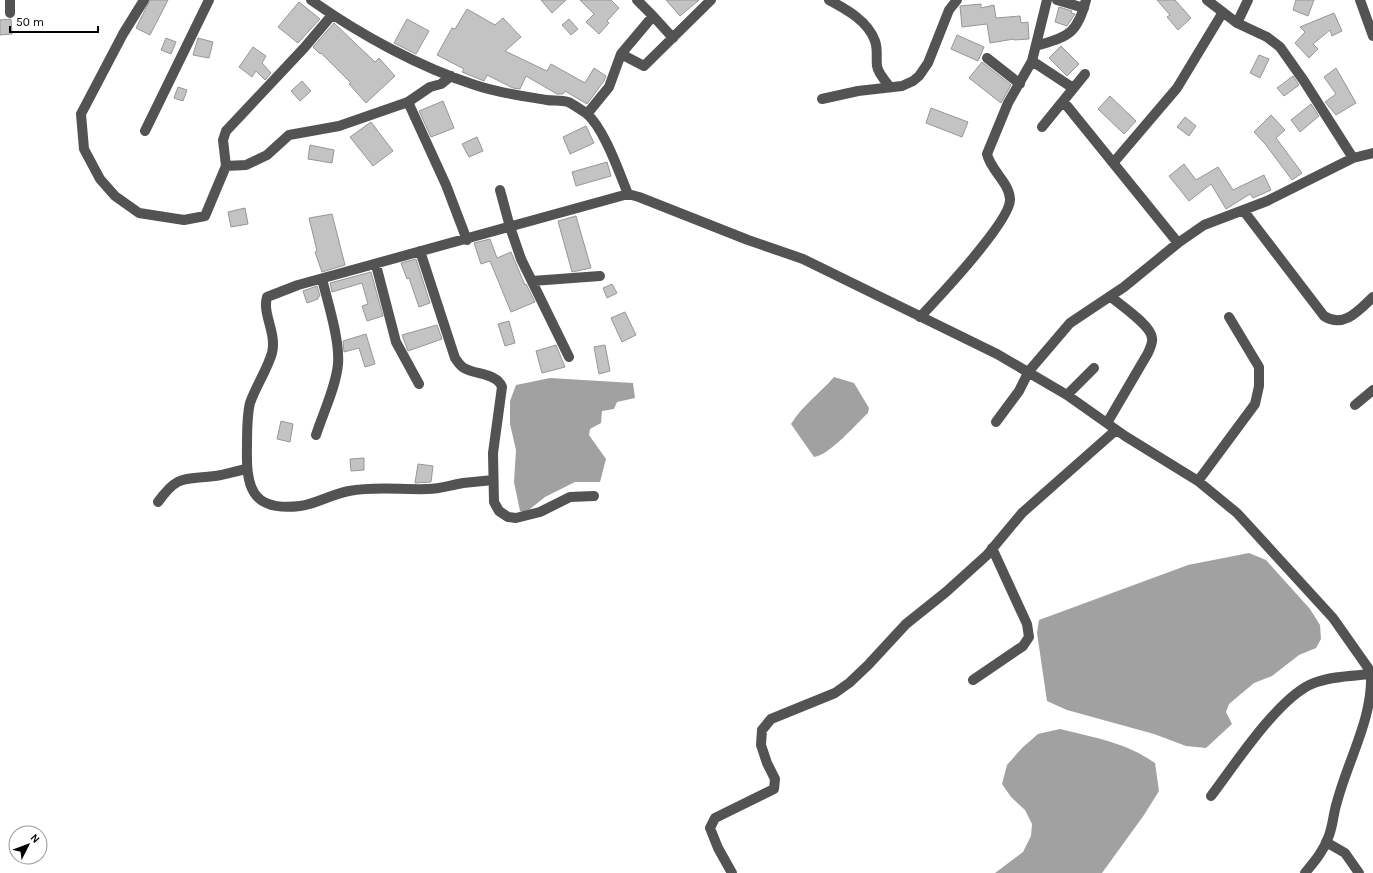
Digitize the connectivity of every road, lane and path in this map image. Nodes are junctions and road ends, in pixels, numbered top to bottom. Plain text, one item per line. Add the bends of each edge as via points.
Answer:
1 (10, 0) edge
2 (144, 0) edge
3 (209, 0) edge
4 (311, 0) edge
5 (637, 0) edge
6 (711, 0) edge
7 (829, 0) edge
8 (957, 0) edge
9 (1047, 0) edge
10 (1057, 0) edge
11 (1208, 0) edge
12 (1248, 0) edge
13 (1360, 0) edge
14 (1085, 4) edge
15 (1223, 12) junction
16 (10, 13) dead end
17 (332, 15) junction
18 (653, 16) junction
19 (1237, 23) junction
20 (1373, 36) edge
21 (673, 38) junction
22 (1036, 46) junction
23 (621, 54) junction
24 (987, 58) dead end
25 (1032, 61) junction
26 (1085, 74) dead end
27 (451, 76) junction
28 (1020, 84) junction
29 (890, 87) junction
30 (1073, 88) junction
31 (822, 99) dead end
32 (1063, 101) junction
33 (408, 102) junction
34 (587, 114) junction
35 (1042, 127) dead end
36 (146, 131) dead end
37 (1373, 153) edge
38 (1353, 158) junction
39 (1114, 162) junction
40 (226, 166) junction
41 (500, 190) dead end
42 (628, 194) junction
43 (1243, 210) junction
44 (510, 227) junction
45 (467, 240) junction
46 (1178, 243) junction
47 (420, 251) junction
48 (376, 265) junction
49 (600, 276) dead end
50 (322, 279) junction
51 (532, 281) junction
52 (1110, 296) junction
53 (1373, 297) edge
54 (920, 317) junction
55 (1229, 317) dead end
56 (569, 357) dead end
57 (1094, 368) dead end
58 (1029, 371) junction
59 (419, 384) dead end
60 (1373, 390) edge
61 (1066, 395) junction
62 (1355, 405) dead end
63 (996, 422) dead end
64 (1106, 423) junction
65 (1116, 430) junction
66 (316, 435) dead end
67 (246, 469) junction
68 (493, 480) junction
69 (1198, 481) junction
70 (594, 496) dead end
71 (158, 502) dead end
72 (992, 548) junction
73 (1372, 675) edge
74 (973, 680) dead end
75 (1211, 796) dead end
76 (1326, 842) junction
77 (732, 873) edge
78 (1305, 873) edge
79 (1359, 873) edge

1 - 16 street
2 - 40 street via 81,114 84,149 100,179 115,196 139,213 184,220 205,216
3 - 36 street
4 - 17 street
5 - 18 street
6 - 21 street
7 - 29 street via 856,16 867,27 875,40 877,66
8 - 29 street via 949,10 928,63 919,76 902,86
9 - 22 street
10 - 14 street
11 - 15 street
12 - 19 street
13 - 20 street
14 - 22 street via 1077,26 1065,37
15 - 19 street
15 - 39 street via 1177,88
17 - 27 street via 379,42
17 - 40 street via 226,131 223,140
18 - 21 street
18 - 23 street
19 - 38 street via 1267,37 1280,47
21 - 23 street via 644,66
22 - 25 street
23 - 34 street via 609,87
24 - 28 street
25 - 28 street
25 - 30 street
26 - 30 street
27 - 33 street
27 - 34 street via 476,86 511,94 568,102
28 - 54 street via 1008,103 987,154 989,162 1007,188 1011,201 1009,210 985,242
29 - 31 street
30 - 32 street
32 - 35 street
32 - 39 street
33 - 40 street via 340,126 289,135 266,155 246,165
33 - 45 street via 446,185
34 - 42 street via 609,148
37 - 38 street
38 - 43 street via 1267,201
39 - 46 street via 1145,205
41 - 44 street
42 - 44 street
42 - 54 street via 803,259
43 - 46 street via 1204,225
43 - 53 street via 1324,316 1336,322 1344,320
44 - 45 street
44 - 51 street
45 - 47 street
46 - 52 street
47 - 48 street
47 - 68 street via 455,358 465,368 492,378 502,387 493,453
48 - 50 street
48 - 59 street via 396,342
49 - 51 street
50 - 66 street via 337,346 338,362 336,376
50 - 67 street via 268,296 266,307 274,338 272,352 250,404
51 - 56 street
52 - 58 street via 1070,323
52 - 64 street via 1146,326 1152,344
54 - 58 street via 975,342
55 - 69 street via 1259,367 1259,386 1255,404
57 - 61 street
58 - 61 street
58 - 63 street via 1016,395
60 - 62 street
61 - 64 street
64 - 65 street
65 - 69 street
65 - 72 street via 1022,513
67 - 68 street via 249,486 254,494 264,502 277,506 300,506 349,491 429,489
67 - 71 street via 184,479 167,490
68 - 70 street via 494,502 499,511 508,517 516,518 540,512 570,498
69 - 73 street via 1237,513 1296,576 1333,618
72 - 74 street via 1027,624 1029,637 1023,646
72 - 77 street via 946,592 906,624 849,683 835,693 771,719 762,730 761,745 775,779 774,789 715,818 710,828
73 - 75 street via 1336,677 1313,683 1298,691 1282,705
73 - 76 street via 1372,698
76 - 78 street via 1319,856
76 - 79 street via 1345,853

